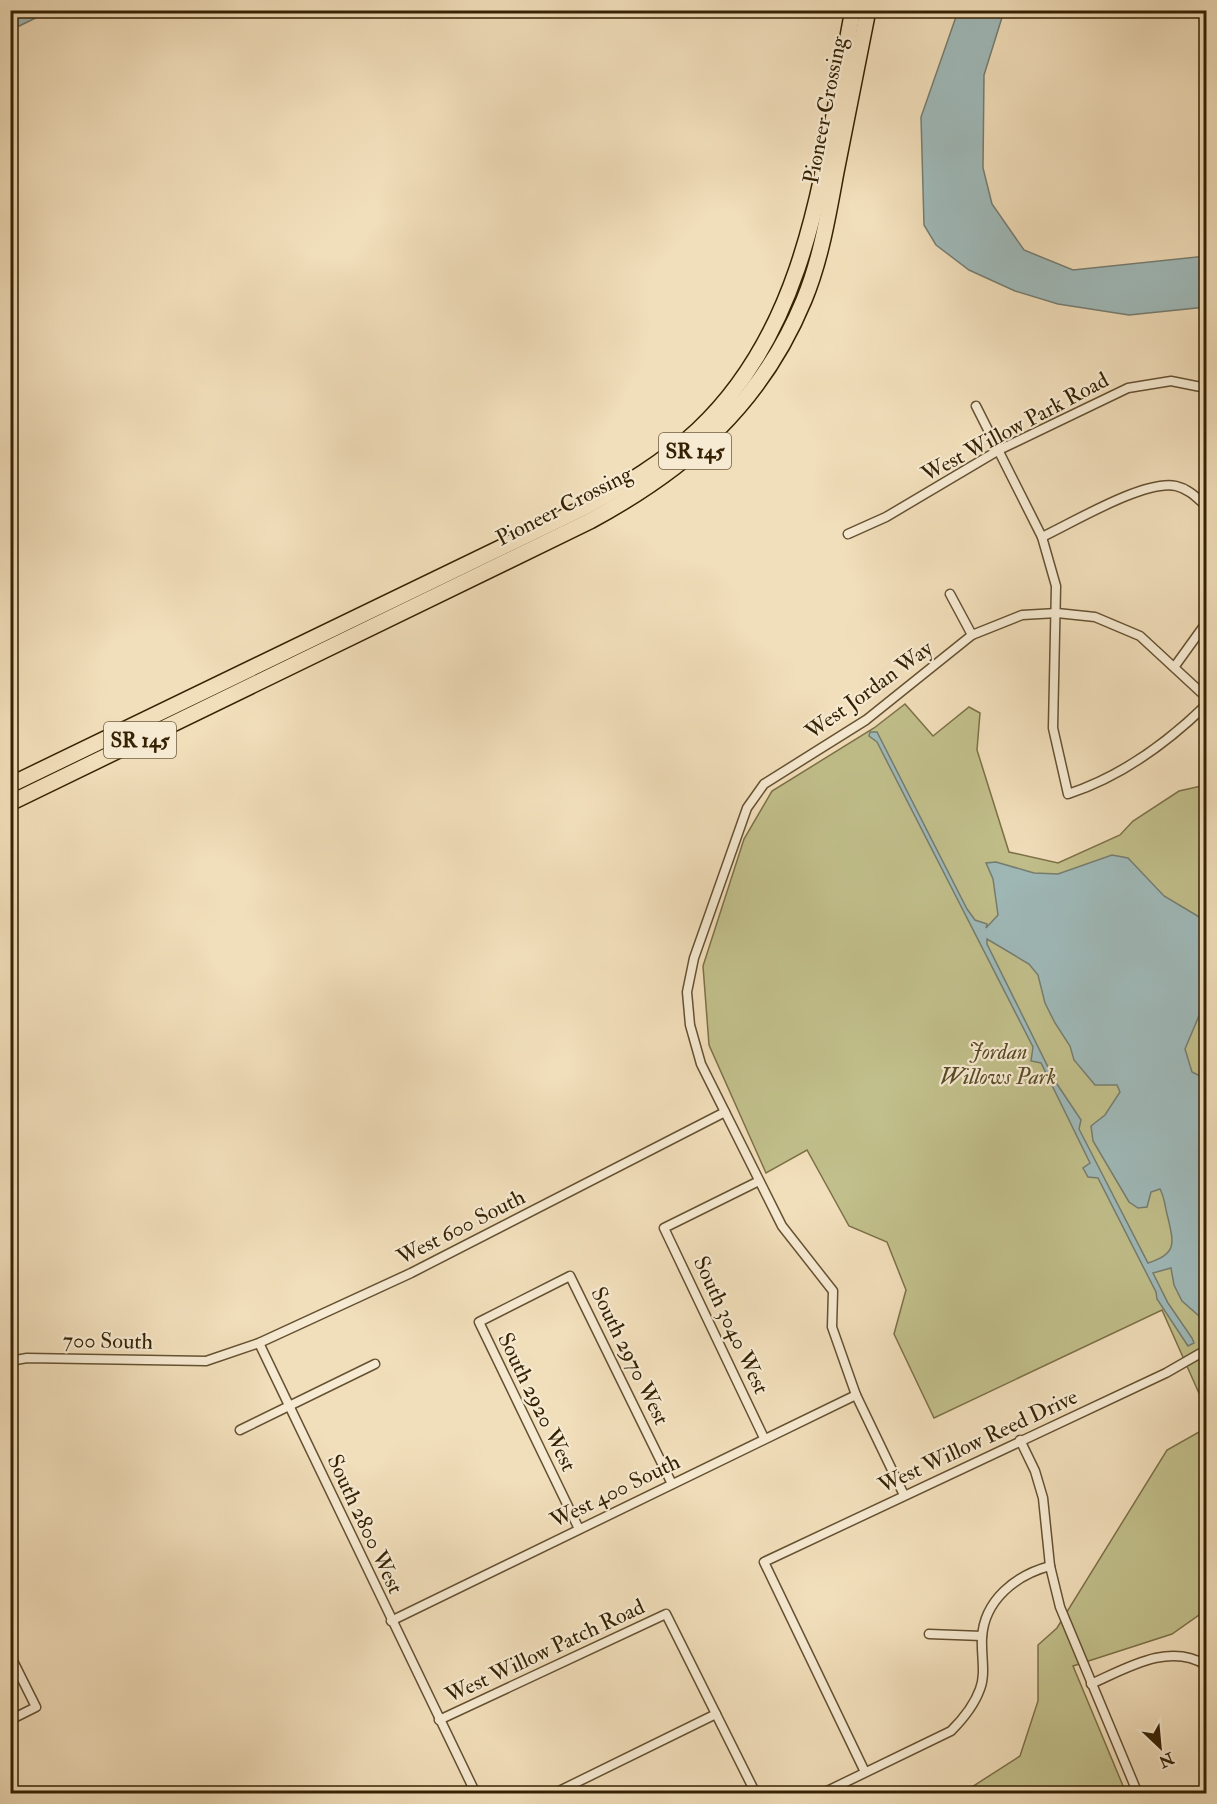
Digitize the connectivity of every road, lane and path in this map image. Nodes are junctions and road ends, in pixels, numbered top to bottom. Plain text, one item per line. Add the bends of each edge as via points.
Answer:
1 (853, 10) edge
2 (868, 10) edge
3 (1206, 387) edge
4 (976, 406) dead end
5 (999, 450) junction
6 (1206, 506) edge
7 (848, 534) dead end
8 (1042, 537) junction
9 (950, 594) dead end
10 (1057, 613) junction
11 (1206, 623) edge
12 (972, 635) junction
13 (1175, 666) junction
14 (1206, 697) edge
15 (1206, 705) edge
16 (10, 785) edge
17 (10, 802) edge
18 (725, 1112) junction
19 (759, 1181) junction
20 (479, 1322) joint
21 (259, 1343) junction
22 (1206, 1350) edge
23 (10, 1361) edge
24 (206, 1361) joint
25 (375, 1364) dead end
26 (856, 1395) junction
27 (288, 1406) junction
28 (240, 1430) dead end
29 (764, 1438) junction
30 (1020, 1440) junction
31 (672, 1484) junction
32 (904, 1495) junction
33 (579, 1529) junction
34 (1050, 1566) junction
35 (391, 1621) junction
36 (929, 1634) dead end
37 (982, 1636) junction
38 (10, 1655) edge
39 (1203, 1663) edge
40 (1091, 1684) junction
41 (716, 1714) junction
42 (10, 1720) edge
43 (439, 1720) junction
44 (865, 1772) junction
45 (476, 1794) edge
46 (553, 1794) edge
47 (756, 1794) edge
48 (821, 1794) edge
49 (1138, 1794) edge

1 - 16 highway, Pioneer Crossing / SR 145 via 811,223 791,292 748,371 698,430 632,481 585,507
2 - 17 highway, Pioneer Crossing / SR 145 via 825,228 804,299 777,354 736,410 708,440 640,494 590,521
3 - 5 street, West Willow Park Road via 1171,381 1128,388
4 - 5 street
5 - 7 street, West Willow Park Road via 886,517
5 - 8 street
6 - 8 street via 1190,491 1176,486 1149,487
8 - 10 street via 1056,586
9 - 12 street
10 - 12 street, West Jordan Way via 1022,615
10 - 13 street, West Jordan Way via 1095,618 1140,636
10 - 15 street via 1053,728 1068,794 1096,785 1172,738
11 - 13 street
12 - 18 street, West Jordan Way via 866,720 764,784 747,808 694,958 687,992 690,1025 701,1064
13 - 14 street, West Jordan Way
18 - 19 street, West Jordan Way
18 - 21 street, West 600 South via 411,1273
19 - 26 street, West Jordan Way via 782,1226 832,1291 832,1327
19 - 29 street, South 3040 West via 664,1228
20 - 31 street, South 2970 West via 570,1276
20 - 33 street, South 2920 West
21 - 24 street, West 600 South
21 - 27 street, South 2800 West
22 - 30 street, West Willow Reed Drive via 1166,1373
23 - 24 street, 700 South
25 - 27 street
26 - 29 street, West 400 South
26 - 32 street, West Jordan Way
27 - 28 street
27 - 35 street, South 2800 West
29 - 31 street, West 400 South
30 - 32 street, West Willow Reed Drive
30 - 34 street via 1043,1498
31 - 33 street, West 400 South
32 - 44 street, West Willow Reed Drive via 764,1562
33 - 35 street, West 400 South
34 - 37 street via 1027,1573 1001,1593 989,1612
34 - 40 street via 1060,1607
35 - 43 street, South 2800 West
36 - 37 street
37 - 44 street via 981,1688 967,1714 951,1731
38 - 42 street via 36,1707
39 - 40 street via 1180,1655 1148,1659
40 - 49 street
41 - 43 street, West Willow Patch Road via 666,1614
41 - 46 street
41 - 47 street
43 - 45 street, South 2800 West
44 - 48 street

